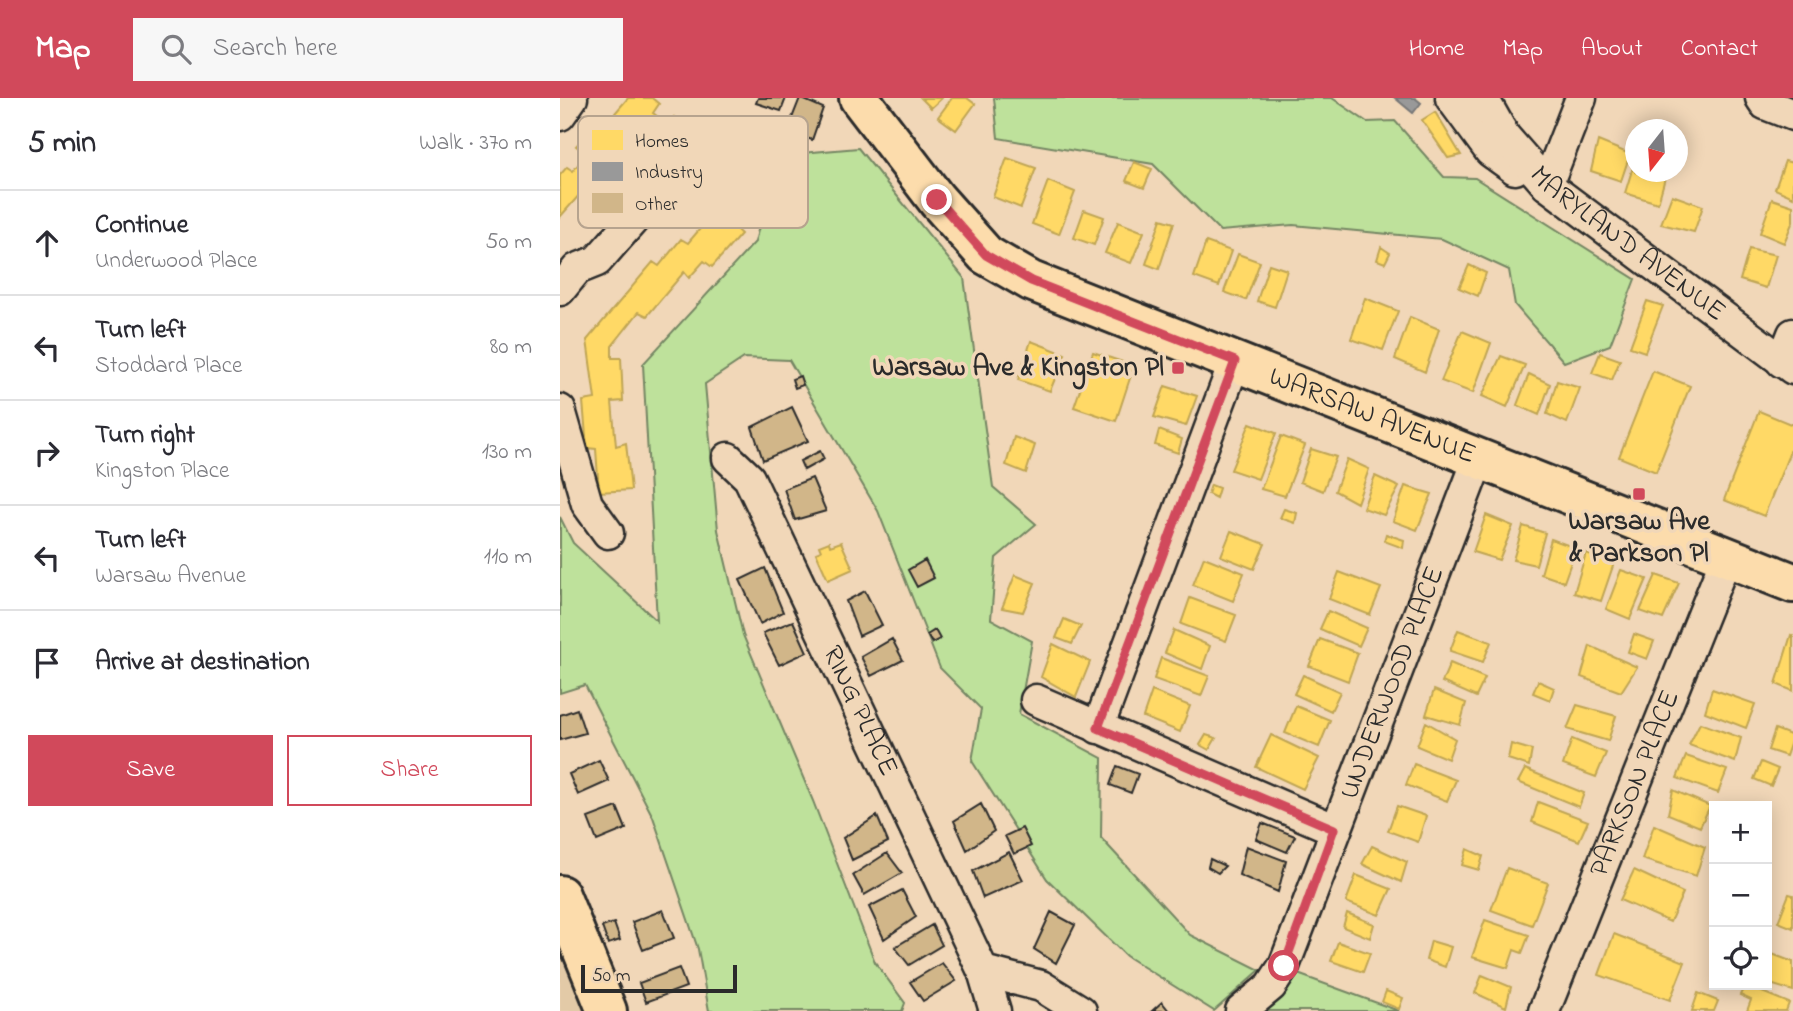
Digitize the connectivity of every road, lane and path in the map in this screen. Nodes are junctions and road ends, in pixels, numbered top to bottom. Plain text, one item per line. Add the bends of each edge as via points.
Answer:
1 (572, 98) edge
2 (859, 98) edge
3 (1451, 98) edge
4 (1483, 98) edge
5 (1581, 98) edge
6 (1761, 98) edge
7 (560, 115) edge
8 (1793, 115) edge
9 (1546, 185) junction
10 (626, 228) edge
11 (566, 269) edge
12 (1789, 355) edge
13 (1235, 361) junction
14 (560, 410) edge
15 (728, 458) dead end
16 (1478, 460) junction
17 (608, 533) dead end
18 (1726, 558) junction
19 (1793, 583) edge
20 (1035, 700) dead end
21 (1098, 728) junction
22 (1334, 829) junction
23 (560, 895) edge
24 (983, 971) junction
25 (607, 1011) edge
26 (995, 1011) edge
27 (1081, 1011) edge
28 (1241, 1011) edge
29 (1545, 1011) edge

1 - 7 street
2 - 13 main road, WARSAW AVENUE via 937,200 986,255 1031,281
3 - 9 street via 1490,151
4 - 9 street, MARYLAND AVENUE via 1505,137
5 - 9 street
6 - 8 street
9 - 12 street, MARYLAND AVENUE
10 - 11 street via 597,261
13 - 16 main road, WARSAW AVENUE
13 - 21 street
14 - 17 street via 587,504
15 - 24 street, RING PLACE via 749,478
16 - 18 main road, WARSAW AVENUE
16 - 22 street, UNDERWOOD PLACE
18 - 19 main road, WARSAW AVENUE
18 - 29 street, PARKSON PLACE
20 - 21 street
21 - 22 street
22 - 28 street, UNDERWOOD PLACE via 1284,966 1271,986
23 - 25 main road
24 - 26 street, RING PLACE
24 - 27 street via 1041,986

